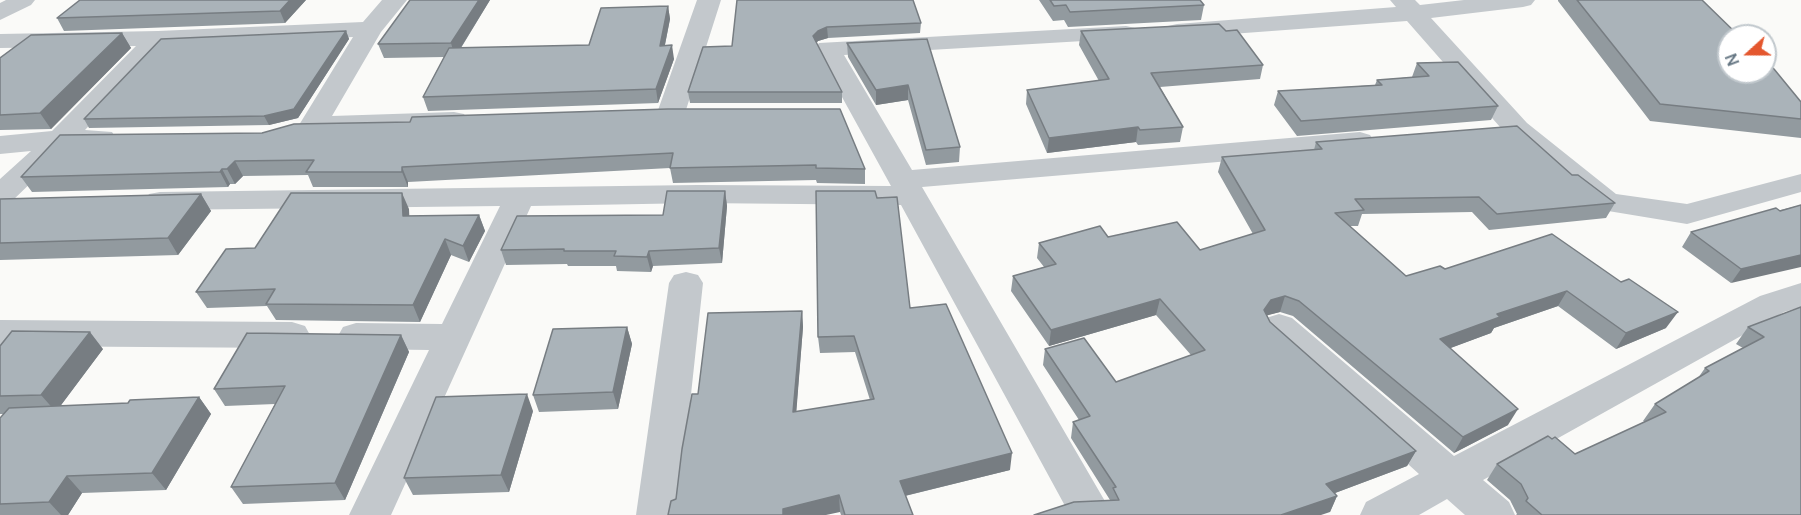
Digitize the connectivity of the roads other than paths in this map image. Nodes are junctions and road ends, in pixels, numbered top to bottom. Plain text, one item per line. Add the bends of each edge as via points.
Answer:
1 (23, 0) edge
2 (395, 0) edge
3 (709, 0) edge
4 (1523, 0) edge
5 (1409, 6) edge
6 (0, 13) edge
7 (370, 29) junction
8 (158, 38) junction
9 (0, 41) edge
10 (671, 113) edge
11 (830, 113) edge
12 (864, 113) junction
13 (480, 119) edge
14 (1517, 129) junction
15 (1482, 131) edge
16 (130, 138) edge
17 (1389, 138) edge
18 (60, 139) junction
19 (0, 145) edge
20 (1801, 183) edge
21 (907, 188) junction
22 (0, 195) edge
23 (519, 198) junction
24 (138, 201) edge
25 (34, 204) edge
26 (0, 205) edge
27 (686, 283) dead end
28 (1801, 295) edge
29 (1279, 327) edge
30 (0, 333) edge
31 (454, 336) junction
32 (1449, 478) junction
33 (370, 515) edge
34 (657, 515) edge
35 (1092, 515) edge
36 (1381, 515) edge
37 (1494, 515) edge

1 - 6 street
2 - 7 street
3 - 10 street
4 - 5 street
5 - 12 street via 1193,30 828,48
5 - 14 street
7 - 8 street
7 - 13 street via 302,127
8 - 9 street
8 - 18 street
11 - 12 street
12 - 21 street
14 - 15 street
14 - 20 street via 1607,202 1687,214
16 - 18 street
17 - 21 street
18 - 19 street
18 - 22 street
21 - 23 street
21 - 35 street
23 - 24 street
23 - 31 street
25 - 26 street
27 - 34 street
28 - 32 street via 1773,304
29 - 32 street
30 - 31 street
31 - 33 street
32 - 36 street
32 - 37 street

